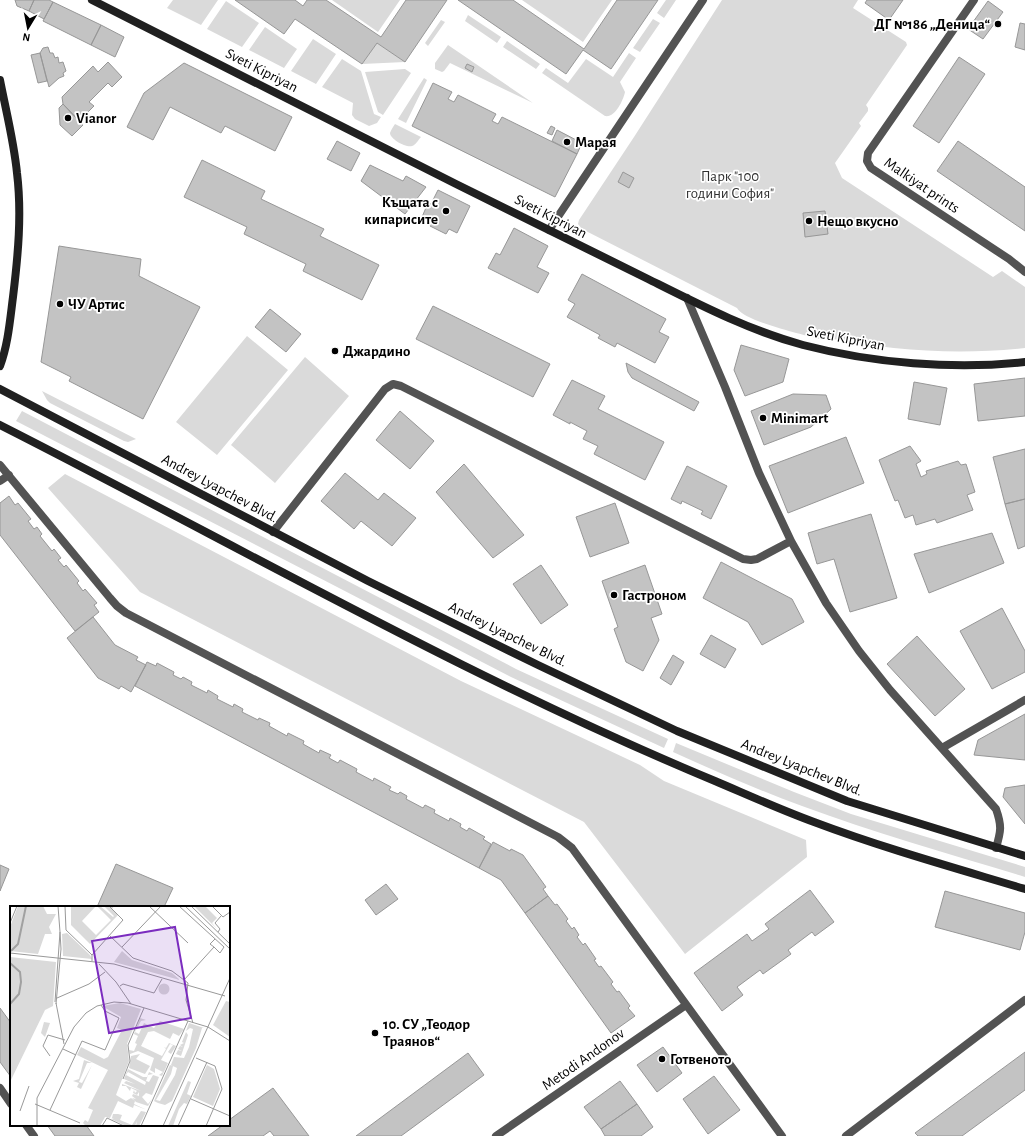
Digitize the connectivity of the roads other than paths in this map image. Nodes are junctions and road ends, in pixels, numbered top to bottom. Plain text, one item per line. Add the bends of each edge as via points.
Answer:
1 (92, 0) edge
2 (703, 0) edge
3 (974, 0) edge
4 (0, 80) edge
5 (549, 230) junction
6 (1025, 272) edge
7 (687, 298) junction
8 (1025, 362) edge
9 (0, 366) edge
10 (0, 389) edge
11 (0, 425) edge
12 (0, 465) edge
13 (9, 475) junction
14 (0, 481) edge
15 (273, 532) junction
16 (791, 541) junction
17 (1025, 700) edge
18 (942, 748) junction
19 (996, 848) junction
20 (1025, 856) edge
21 (1025, 889) edge
22 (1025, 1000) edge
23 (686, 1005) junction
24 (0, 1088) edge
25 (10, 1103) edge
26 (27, 1126) edge
27 (34, 1136) edge
28 (496, 1136) edge
29 (782, 1136) edge
30 (846, 1136) edge

1 - 5 main road, Sveti Kipriyan
2 - 5 street
3 - 6 street, Malkiyat prints via 868,153 867,160 871,168 1009,258
4 - 9 main road via 17,174 19,229 11,310
5 - 7 main road, Sveti Kipriyan
7 - 8 main road, Sveti Kipriyan via 763,332 843,354 931,364
7 - 16 street via 759,474
10 - 15 main road, Andrey Lyapchev Blvd.
11 - 21 main road via 517,692 664,760 814,822 930,861
12 - 13 street
13 - 14 street
13 - 23 street via 110,598 126,613 558,837 572,848
15 - 16 street via 384,389 393,384 743,559 757,559
15 - 19 main road, Andrey Lyapchev Blvd. via 538,665 677,731 847,801
16 - 18 street via 826,603 859,651
17 - 18 street
18 - 19 street via 996,809 1001,821
19 - 20 main road, Andrey Lyapchev Blvd.
22 - 30 street
23 - 28 street, Metodi Andonov
23 - 29 street
24 - 25 street
26 - 27 street

